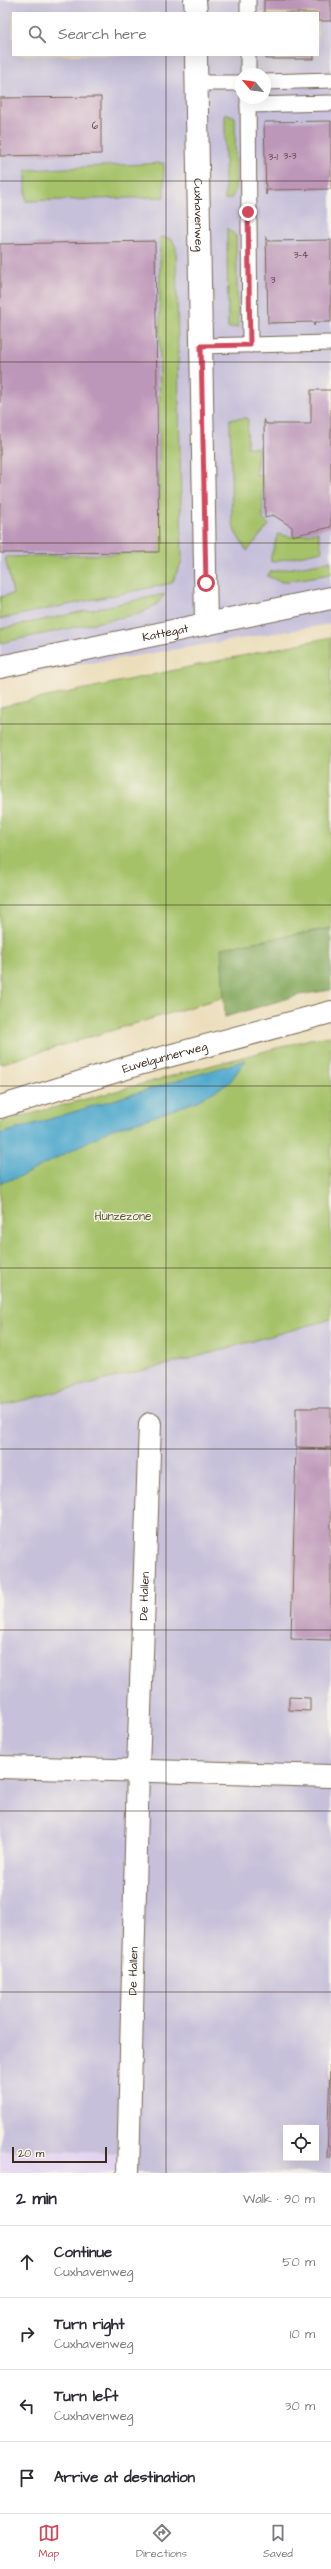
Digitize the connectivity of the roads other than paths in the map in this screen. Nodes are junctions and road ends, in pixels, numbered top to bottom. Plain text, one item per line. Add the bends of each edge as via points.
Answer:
1 (195, 0) edge
2 (248, 0) edge
3 (196, 12) edge
4 (248, 12) edge
5 (196, 56) edge
6 (248, 56) edge
7 (248, 68) edge
8 (331, 80) edge
9 (235, 82) edge
10 (271, 82) edge
11 (197, 83) junction
12 (271, 102) edge
13 (331, 103) edge
14 (248, 104) edge
15 (331, 342) edge
16 (250, 345) junction
17 (201, 346) junction
18 (331, 598) edge
19 (206, 624) junction
20 (0, 667) edge
21 (331, 1012) edge
22 (0, 1107) edge
23 (150, 1424) dead end
24 (0, 1767) edge
25 (138, 1769) junction
26 (331, 1776) edge
27 (128, 2173) edge

1 - 3 street
2 - 4 lane
5 - 11 street, Cuxhavenweg
6 - 7 lane
8 - 10 lane
9 - 11 lane
11 - 17 street, Cuxhavenweg
12 - 13 lane
14 - 16 lane
15 - 16 lane
16 - 17 lane
17 - 19 street, Cuxhavenweg
18 - 19 street, Kattegat
19 - 20 street, Kattegat
21 - 22 street, Euvelgunnerweg via 139,1064
23 - 25 street, De Hallen
24 - 25 street
25 - 26 street
25 - 27 street, De Hallen

